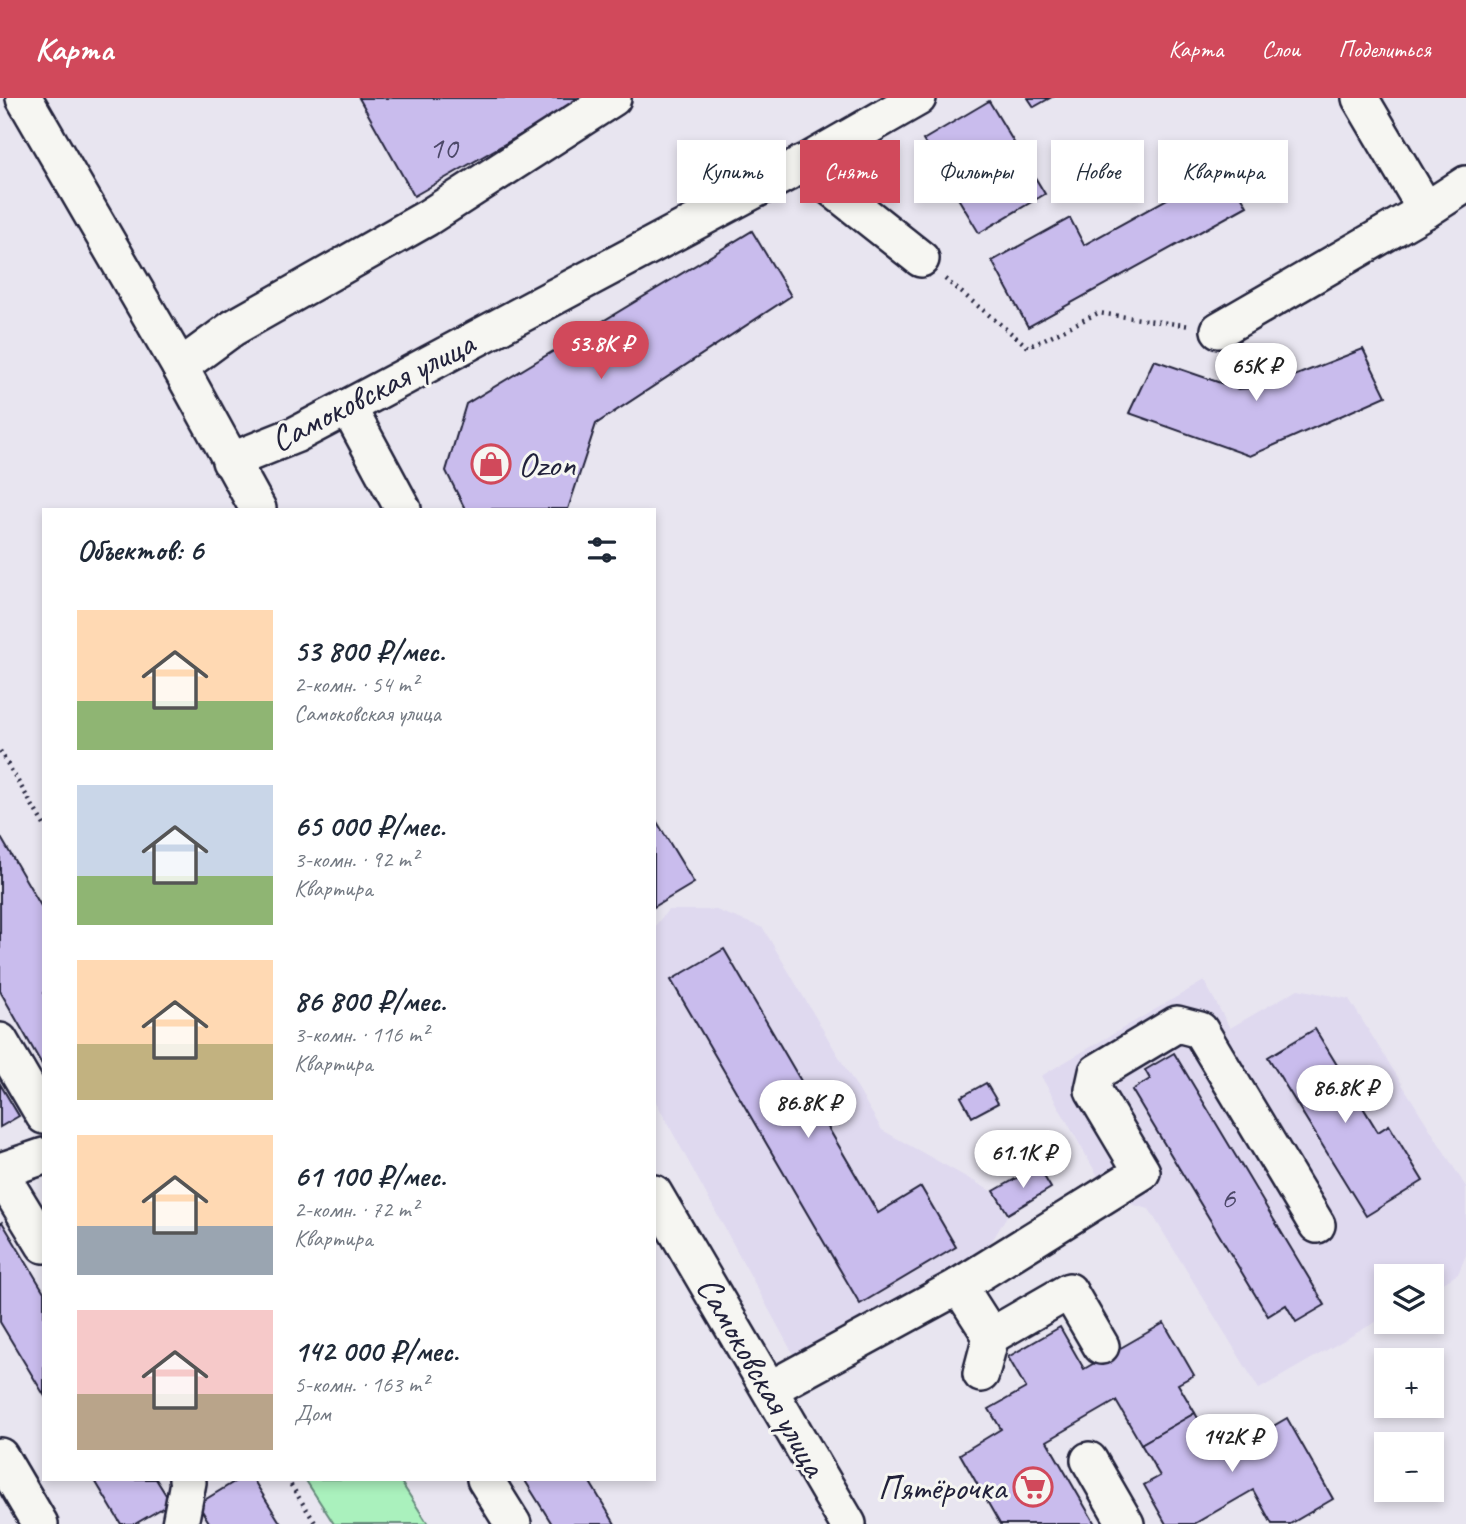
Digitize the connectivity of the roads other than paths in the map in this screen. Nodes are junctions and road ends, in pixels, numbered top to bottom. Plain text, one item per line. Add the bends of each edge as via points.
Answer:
1 (24, 98) edge
2 (612, 98) edge
3 (918, 98) edge
4 (1360, 98) edge
5 (844, 140) edge
6 (800, 165) edge
7 (1466, 184) edge
8 (850, 203) edge
9 (1426, 210) junction
10 (921, 259) road end
11 (1219, 330) road end
12 (180, 367) junction
13 (348, 407) junction
14 (230, 461) junction
15 (257, 508) edge
16 (402, 508) edge
17 (0, 1041) edge
18 (42, 1113) edge
19 (42, 1157) edge
20 (0, 1172) edge
21 (656, 1196) edge
22 (1317, 1225) dead end
23 (42, 1242) edge
24 (959, 1286) junction
25 (991, 1336) junction
26 (1101, 1346) dead end
27 (981, 1374) dead end
28 (770, 1389) junction
29 (0, 1456) edge
30 (1089, 1460) dead end
31 (188, 1481) edge
32 (486, 1481) edge
33 (181, 1523) edge
34 (40, 1524) edge
35 (513, 1524) edge
36 (848, 1524) edge
37 (1126, 1524) edge

1 - 12 street, Самоковская улица
2 - 12 street via 427,218 233,328
3 - 5 street, Самоковская улица
4 - 9 street
6 - 13 street, Самоковская улица
7 - 9 street
8 - 10 street
9 - 11 street
12 - 14 street, Самоковская улица
13 - 14 street, Самоковская улица
13 - 16 street
14 - 15 street, Самоковская улица
17 - 18 street
19 - 20 street
20 - 23 street
21 - 28 street, Самоковская улица
22 - 24 street via 1200,1030 1177,1024 1097,1072 1093,1090 1142,1172
24 - 25 street
24 - 28 street
25 - 26 street via 1069,1291
25 - 27 street
28 - 36 street, Самоковская улица
29 - 34 street
30 - 37 street
31 - 33 street
32 - 35 street

